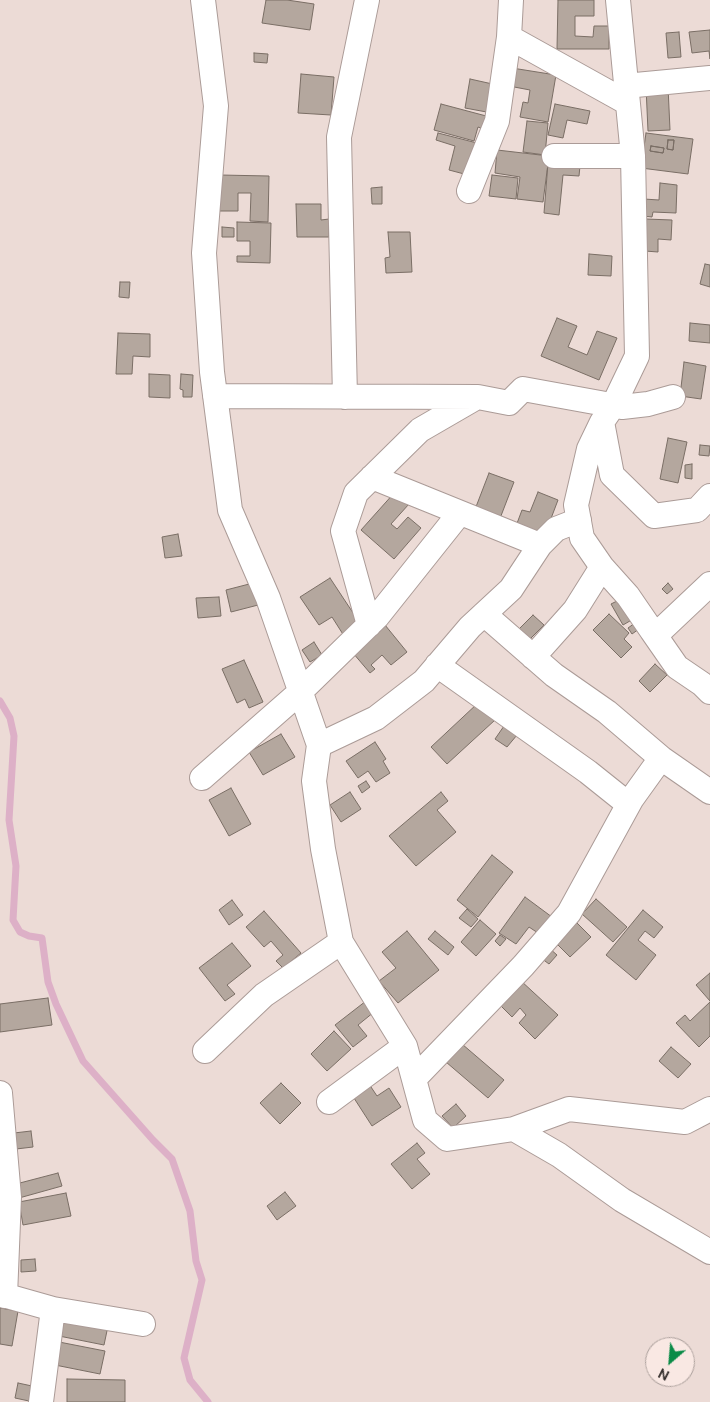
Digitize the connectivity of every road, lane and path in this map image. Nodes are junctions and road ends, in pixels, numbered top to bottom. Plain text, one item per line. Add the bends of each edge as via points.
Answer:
1 (203, 0) edge
2 (368, 0) edge
3 (511, 0) edge
4 (618, 0) edge
5 (509, 38) junction
6 (710, 78) edge
7 (626, 94) junction
8 (554, 156) dead end
9 (633, 156) junction
10 (469, 191) dead end
11 (215, 396) junction
12 (345, 397) junction
13 (478, 397) junction
14 (672, 398) dead end
15 (607, 414) junction
16 (372, 477) junction
17 (710, 496) edge
18 (459, 514) junction
19 (579, 520) junction
20 (540, 545) junction
21 (602, 567) junction
22 (710, 584) edge
23 (484, 614) junction
24 (369, 625) junction
25 (652, 631) junction
26 (533, 657) junction
27 (437, 666) junction
28 (710, 692) edge
29 (299, 693) junction
30 (319, 746) junction
31 (661, 758) junction
32 (202, 778) dead end
33 (710, 792) edge
34 (631, 800) junction
35 (341, 942) junction
36 (405, 1046) junction
37 (204, 1051) dead end
38 (414, 1079) junction
39 (0, 1093) edge
40 (328, 1102) dead end
41 (710, 1109) edge
42 (514, 1129) junction
43 (710, 1252) edge
44 (3, 1295) edge
45 (53, 1309) junction
46 (142, 1324) dead end
47 (41, 1402) edge

1 - 11 street via 216,106 204,252
2 - 12 street via 339,137
3 - 5 street
4 - 7 street
5 - 7 street
5 - 10 street via 496,121
6 - 7 street
7 - 9 street
8 - 9 street
9 - 15 street via 637,356
11 - 12 street
11 - 29 street via 230,510 268,598
12 - 13 street
13 - 15 street via 509,403 523,389
13 - 16 street via 420,430
14 - 15 street
15 - 17 street via 612,475 654,516 698,510
15 - 19 street via 589,450 576,506
16 - 18 street
16 - 24 street via 356,493 343,531
18 - 20 street
18 - 24 street
19 - 20 street via 556,529
19 - 21 street via 582,538
20 - 23 street via 511,589
21 - 25 street via 628,596
21 - 26 street via 575,610
22 - 25 street via 657,634
23 - 26 street
23 - 27 street
24 - 29 street
25 - 28 street via 677,667
26 - 31 street via 607,712
27 - 30 street via 424,681 376,718
27 - 34 street via 588,772 628,804
29 - 30 street
29 - 32 street
30 - 35 street via 314,781
31 - 33 street
31 - 34 street
34 - 38 street via 569,913 523,966
35 - 36 street
35 - 37 street via 264,995
36 - 38 street
36 - 40 street
38 - 42 street via 425,1120 447,1139
39 - 44 street via 9,1197
41 - 42 street via 685,1122 569,1109
42 - 43 street via 559,1155 622,1200
44 - 45 street
45 - 46 street
45 - 47 street

